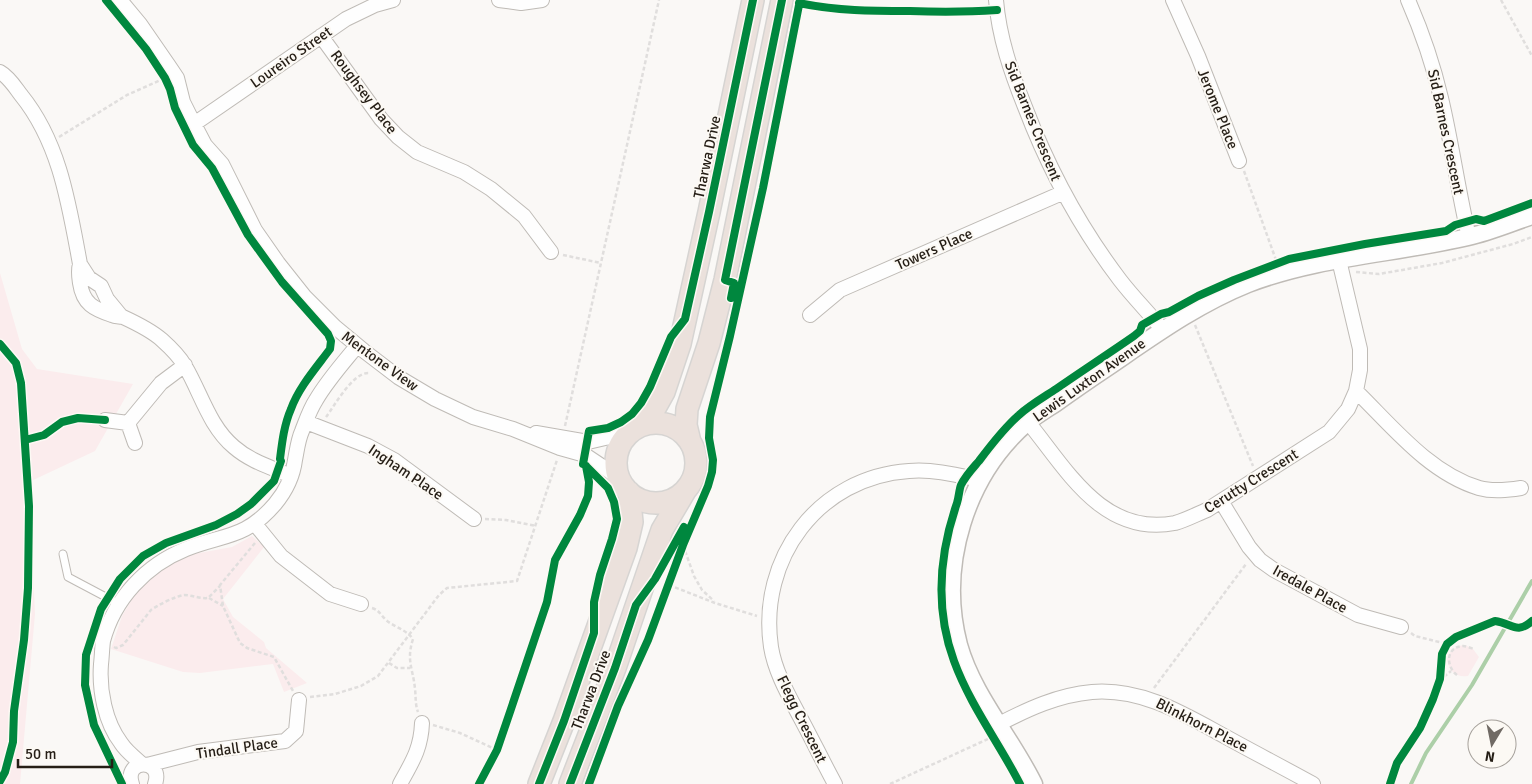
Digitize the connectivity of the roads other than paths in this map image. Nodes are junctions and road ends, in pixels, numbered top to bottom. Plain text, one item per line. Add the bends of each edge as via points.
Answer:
1 (120, 0) edge
2 (393, 0) edge
3 (499, 0) edge
4 (542, 0) edge
5 (753, 0) edge
6 (782, 0) edge
7 (996, 0) edge
8 (1173, 0) edge
9 (1185, 0) edge
10 (1408, 0) edge
11 (321, 36) junction
12 (1198, 56) junction
13 (0, 72) edge
14 (194, 124) junction
15 (1239, 161) road end
16 (1062, 193) junction
17 (1532, 216) edge
18 (1469, 237) junction
19 (550, 252) road end
20 (80, 264) junction
21 (1341, 267) junction
22 (810, 315) dead end
23 (121, 316) junction
24 (1162, 329) junction
25 (357, 346) junction
26 (185, 365) junction
27 (1356, 391) junction
28 (105, 420) dead end
29 (1028, 422) junction
30 (128, 423) junction
31 (313, 424) junction
32 (635, 429) junction
33 (690, 442) junction
34 (135, 443) dead end
35 (561, 443) junction
36 (290, 476) junction
37 (980, 480) junction
38 (624, 485) junction
39 (1521, 488) dead end
40 (685, 491) junction
41 (1221, 501) junction
42 (474, 519) road end
43 (259, 529) junction
44 (63, 554) dead end
45 (119, 604) junction
46 (361, 604) road end
47 (1401, 627) road end
48 (299, 700) road end
49 (422, 723) road end
50 (994, 729) junction
51 (121, 744) junction
52 (175, 759) junction
53 (144, 764) junction
54 (130, 781) edge
55 (156, 782) edge
56 (400, 784) edge
57 (539, 784) edge
58 (570, 784) edge
59 (835, 784) edge
60 (1034, 784) edge
61 (1313, 784) edge

1 - 14 street, Mentone View via 177,78 183,102
2 - 11 street, Loureiro Street via 361,11
3 - 4 street via 521,3
5 - 32 main road, Tharwa Drive via 680,344 664,392 654,410
6 - 33 main road via 725,280 687,409
7 - 16 street, Sid Barnes Crescent via 1012,76
8 - 12 street, Jerome Place
9 - 12 street, Jerome Place via 1189,29
10 - 18 street, Sid Barnes Crescent via 1420,26 1442,100
11 - 14 street, Loureiro Street
11 - 19 street, Roughsey Place via 381,119 398,137 417,152 464,172 491,189 524,216
12 - 15 street, Jerome Place
13 - 20 street via 26,101 50,143 63,179
14 - 25 street, Mentone View via 222,164 255,230 278,263 305,296
16 - 22 street, Towers Place via 840,290
16 - 24 street, Sid Barnes Crescent via 1096,248
17 - 18 street, Lewis Luxton Avenue
18 - 21 street, Lewis Luxton Avenue
20 - 23 street via 89,278 101,286
20 - 23 street via 81,289 86,301 92,307
21 - 24 street, Lewis Luxton Avenue via 1293,271 1248,284 1204,304
21 - 27 street, Cerutty Crescent via 1360,349
23 - 26 street via 161,339
24 - 29 street, Lewis Luxton Avenue
25 - 31 street via 315,400
25 - 35 street, Mentone View via 398,377 435,399 473,417
26 - 30 street via 161,383
26 - 36 street via 224,438 250,460
27 - 39 street via 1440,469 1481,489
27 - 41 street, Cerutty Crescent via 1348,409 1329,432
28 - 30 street
29 - 37 street, Lewis Luxton Avenue via 1004,447
29 - 41 street, Cerutty Crescent via 1082,490 1104,509 1130,521 1152,525 1174,523
30 - 34 street
31 - 36 street via 297,446
31 - 42 street, Ingham Place via 394,460
32 - 33 main road via 654,423 668,425 681,431
32 - 35 street, Mentone View via 588,442
32 - 38 main road via 622,441 617,452 616,465
33 - 40 main road via 696,467
35 - 38 street, Mentone View via 585,455
36 - 43 street
37 - 50 street, Lewis Luxton Avenue via 955,550 953,614 969,673
37 - 59 street, Flegg Crescent via 947,472 910,470 867,479 836,495 804,524 787,548 772,590 768,619 771,649 786,689
38 - 40 main road via 639,499 657,503
38 - 57 main road, Tharwa Drive via 632,522 626,548
40 - 58 main road, Tharwa Drive via 662,530 615,668
41 - 47 street, Iredale Place via 1256,555 1274,570 1358,615
43 - 45 street via 186,549 166,558 136,582
43 - 46 street via 281,556 330,594
44 - 45 lane via 68,577
45 - 51 street via 103,643 101,685 106,711
48 - 52 street, Tindall Place via 296,731 285,741 198,752
49 - 56 street via 422,739 417,754
50 - 60 street, Lewis Luxton Avenue
50 - 61 street, Blinkhorn Place via 1033,707 1055,699 1085,693 1122,693 1151,699 1178,711
51 - 53 street
51 - 54 street
52 - 53 street, Tindall Place
52 - 55 street, Tindall Place
53 - 54 street via 135,767
53 - 55 street via 156,771

